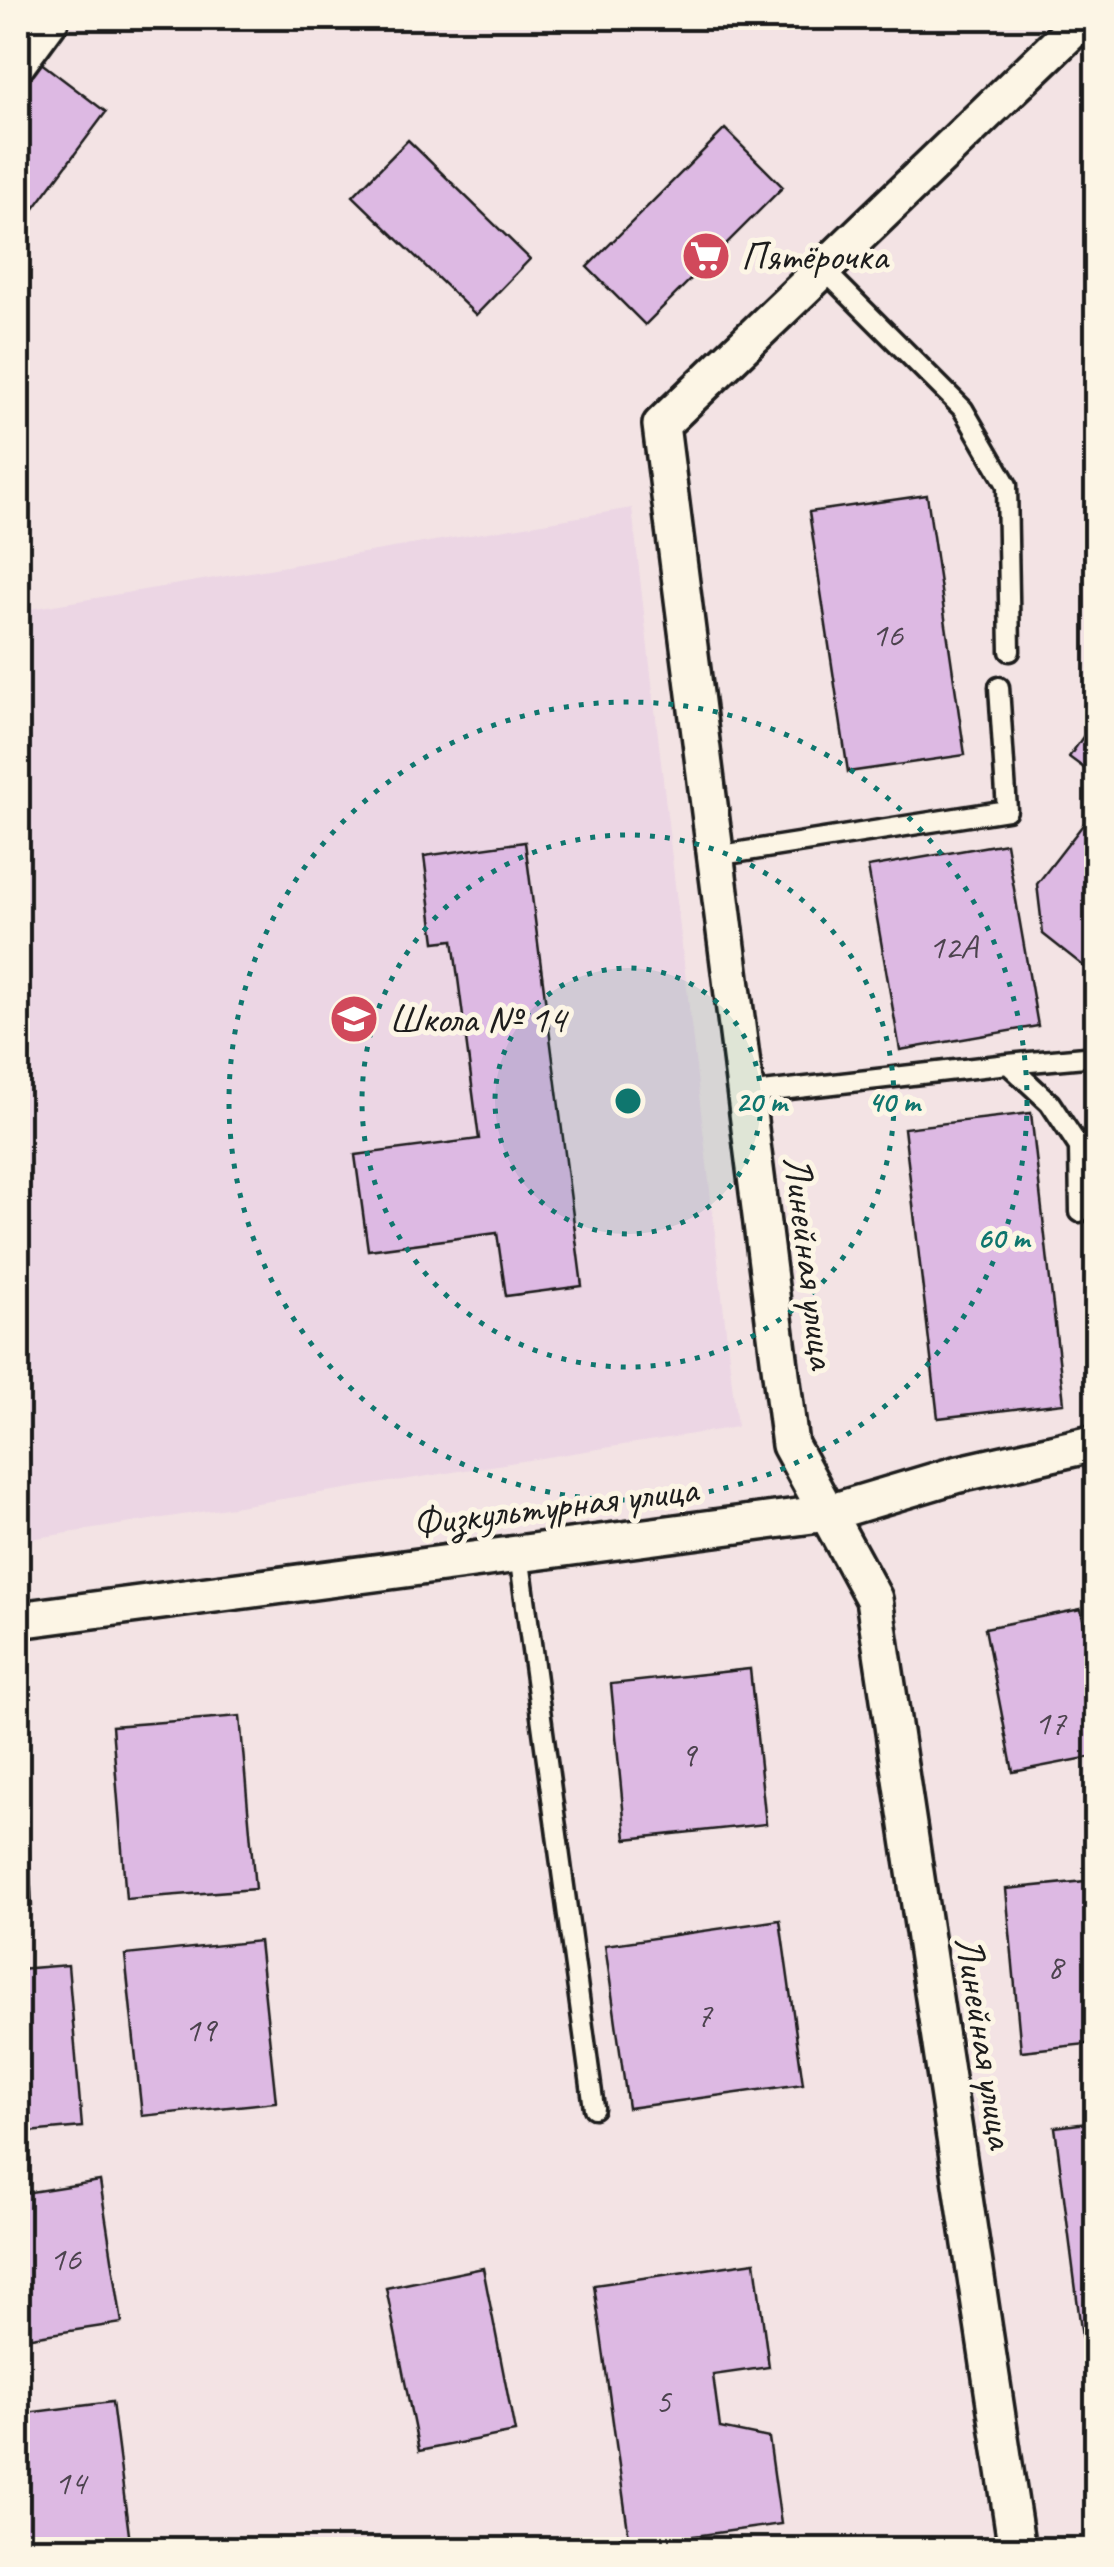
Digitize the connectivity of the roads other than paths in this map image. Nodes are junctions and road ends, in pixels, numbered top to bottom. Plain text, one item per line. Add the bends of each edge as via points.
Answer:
1 (51, 18) edge
2 (1085, 18) edge
3 (18, 63) edge
4 (823, 269) junction
5 (1010, 651) dead end
6 (999, 688) dead end
7 (715, 856) junction
8 (1096, 1056) edge
9 (1008, 1064) junction
10 (746, 1094) junction
11 (1080, 1212) dead end
12 (1096, 1443) edge
13 (828, 1514) junction
14 (520, 1554) junction
15 (18, 1620) edge
16 (594, 2108) dead end
17 (1017, 2550) edge

1 - 3 street
2 - 4 street, Линейная улица
4 - 5 lane via 963,408 1007,485
4 - 7 street, Линейная улица via 662,425
6 - 7 lane via 1007,810
7 - 10 street, Линейная улица
8 - 9 lane
9 - 10 lane
9 - 11 lane via 1050,1103 1079,1147
10 - 13 street, Линейная улица via 790,1445
12 - 13 street, Физкультурная улица via 955,1474
13 - 14 street, Физкультурная улица
13 - 17 street, Линейная улица via 874,1598
14 - 15 street, Физкультурная улица
14 - 16 lane

